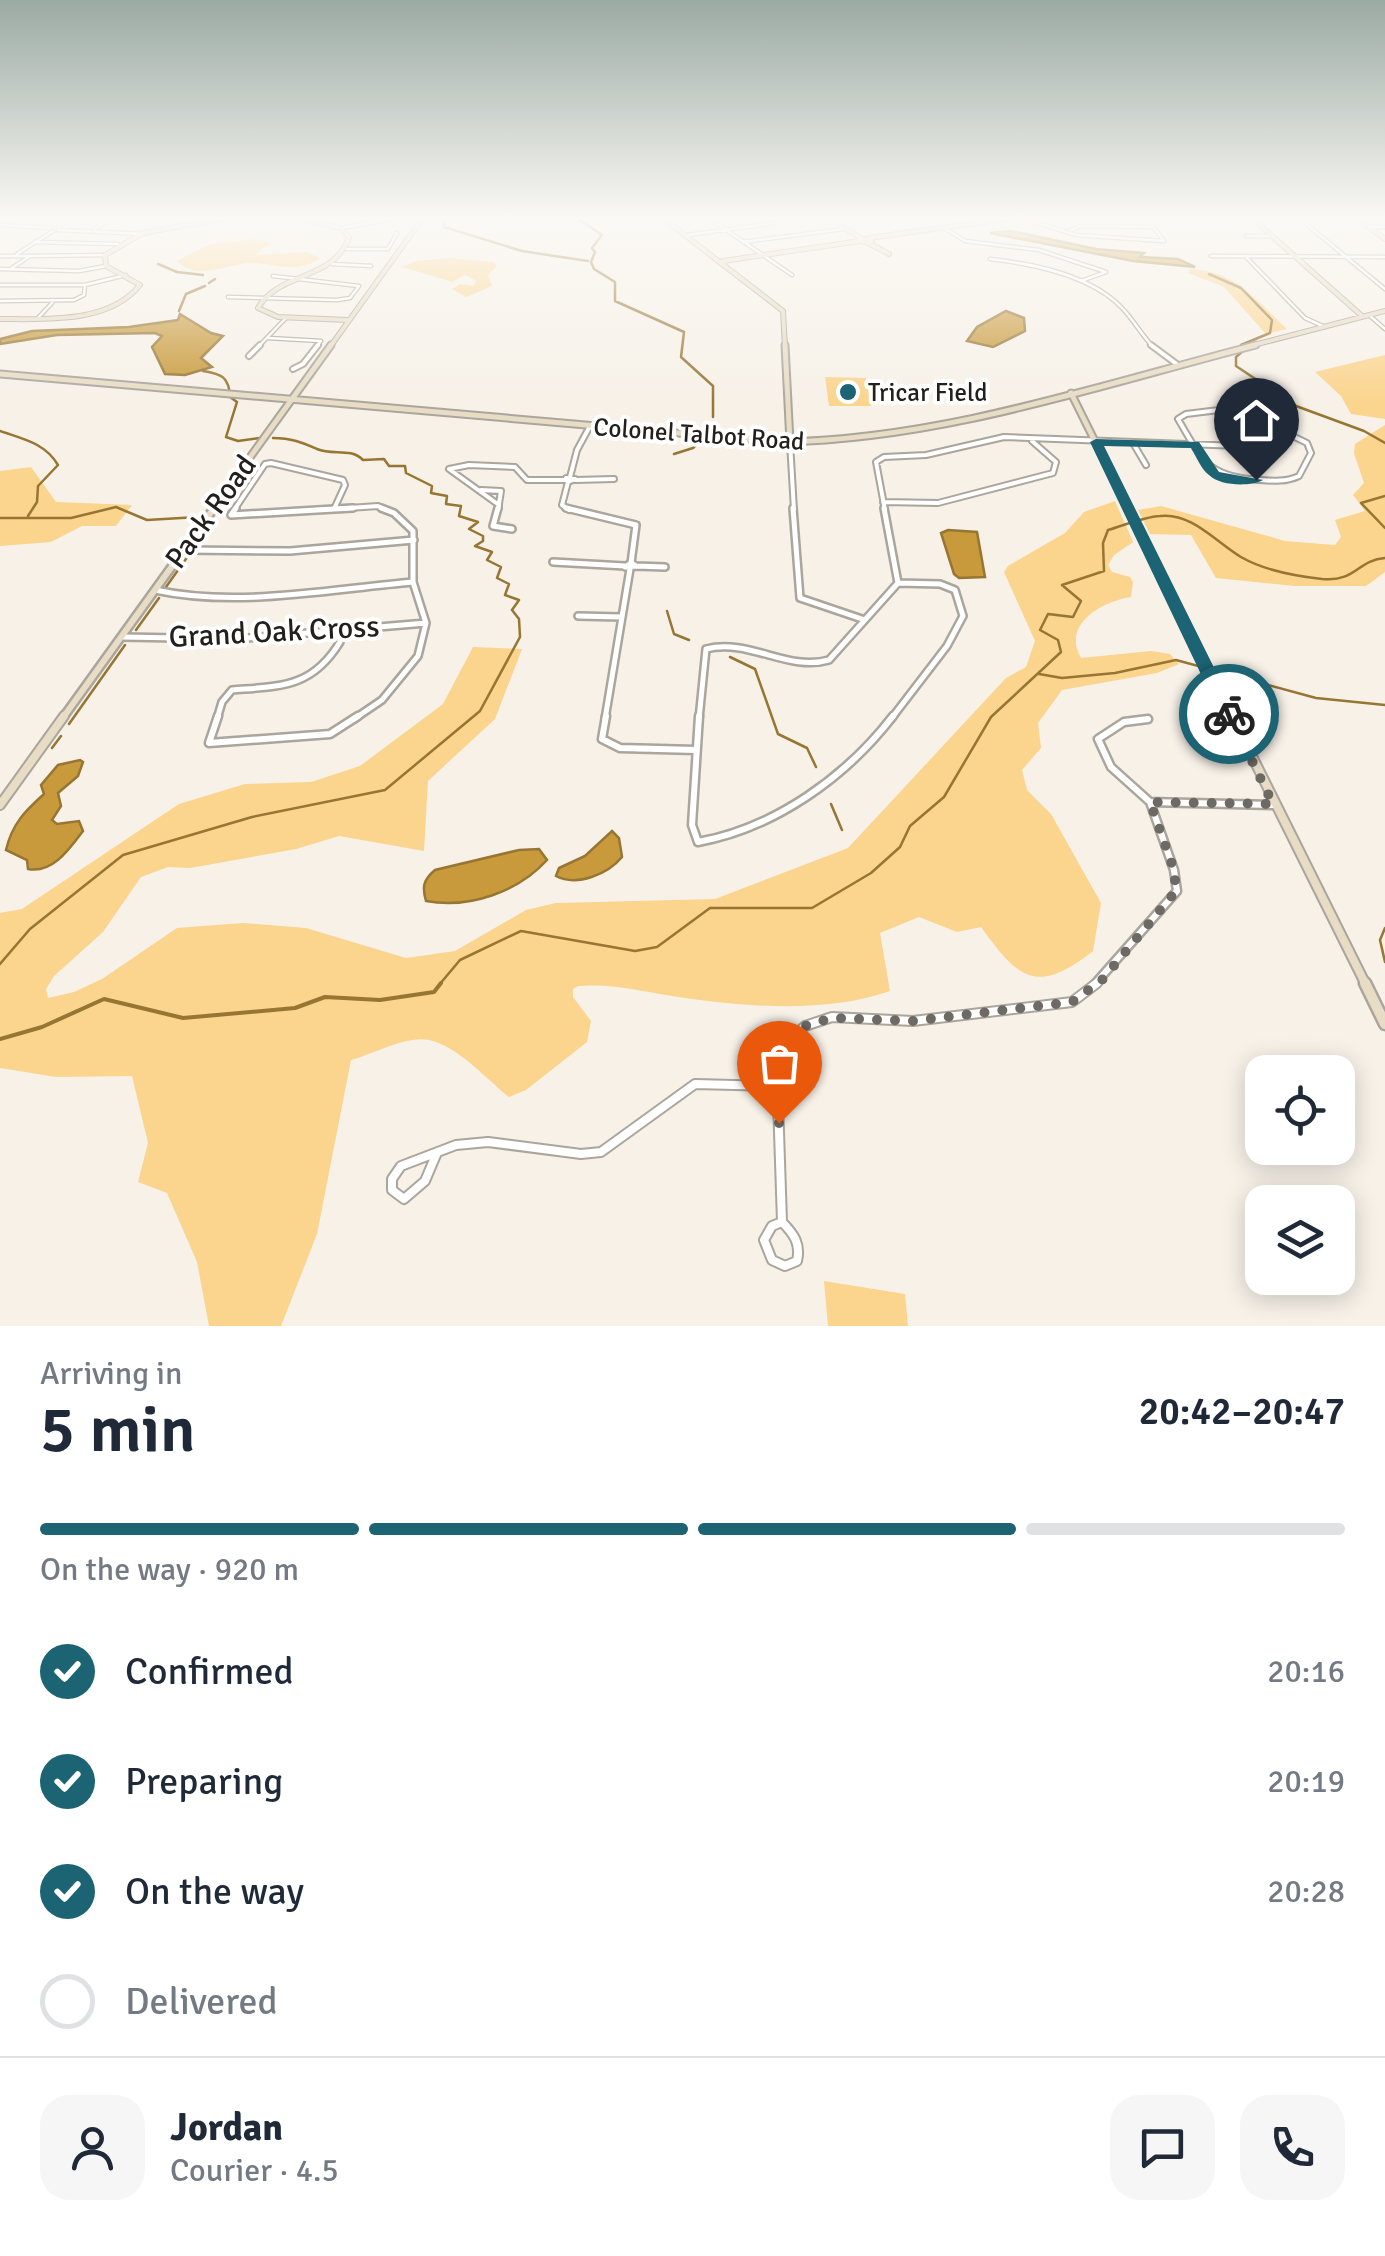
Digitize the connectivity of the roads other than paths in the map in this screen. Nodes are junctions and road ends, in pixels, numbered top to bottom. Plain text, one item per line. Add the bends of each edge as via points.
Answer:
1 (104, 281) edge
2 (134, 281) edge
3 (300, 281) edge
4 (310, 281) edge
5 (378, 281) edge
6 (746, 281) edge
7 (1075, 281) edge
8 (1081, 281) edge
9 (1268, 281) edge
10 (1324, 281) edge
11 (1078, 282) junction
12 (0, 285) edge
13 (85, 285) junction
14 (228, 297) dead end
15 (261, 299) junction
16 (0, 301) edge
17 (53, 302) junction
18 (1385, 311) edge
19 (1366, 316) junction
20 (286, 318) junction
21 (0, 319) edge
22 (37, 319) junction
23 (350, 320) junction
24 (1326, 326) junction
25 (1385, 329) edge
26 (268, 338) junction
27 (249, 356) dead end
28 (1178, 365) junction
29 (292, 369) dead end
30 (0, 374) edge
31 (1070, 393) junction
32 (292, 400) junction
33 (590, 426) junction
34 (1030, 440) junction
35 (790, 442) junction
36 (1096, 442) junction
37 (1133, 443) junction
38 (1194, 444) junction
39 (1239, 446) dead end
40 (1146, 465) dead end
41 (614, 479) dead end
42 (570, 480) junction
43 (478, 490) junction
44 (882, 502) junction
45 (499, 505) junction
46 (332, 511) junction
47 (512, 529) dead end
48 (414, 540) junction
49 (184, 550) junction
50 (553, 562) dead end
51 (630, 566) junction
52 (665, 567) dead end
53 (413, 582) junction
54 (898, 583) junction
55 (155, 590) junction
56 (578, 616) dead end
57 (621, 617) junction
58 (865, 620) junction
59 (426, 623) junction
60 (339, 630) junction
61 (122, 636) junction
62 (1148, 719) dead end
63 (696, 750) junction
64 (1150, 802) junction
65 (1273, 804) junction
66 (0, 806) edge
67 (1385, 1024) edge
68 (776, 1086) junction
69 (436, 1156) junction
70 (782, 1222) junction

1 - 13 street
2 - 22 street via 140,285 125,301
3 - 15 street
4 - 15 street via 359,286 348,300
5 - 23 street, Pack Road
6 - 35 street via 783,310
7 - 11 street
8 - 11 street
9 - 24 street via 1305,318
10 - 19 street
11 - 28 street via 1115,301 1158,356
12 - 13 street
13 - 17 street via 81,297
14 - 15 street
15 - 20 street via 260,311
16 - 17 street
17 - 22 street
18 - 19 street, Colonel Talbot Road
19 - 24 street, Colonel Talbot Road
19 - 25 street
20 - 23 street
20 - 26 street
21 - 22 street
23 - 32 street, Pack Road
24 - 28 street, Colonel Talbot Road
26 - 27 street
26 - 29 street via 320,341
28 - 31 street, Colonel Talbot Road
30 - 32 street, Colonel Talbot Road
31 - 35 street, Colonel Talbot Road via 894,436
31 - 36 street
32 - 33 street, Colonel Talbot Road
32 - 49 street, Pack Road
33 - 35 street, Colonel Talbot Road
33 - 42 street
34 - 36 street
34 - 44 street via 987,439 926,455 884,456 876,462
34 - 44 street via 1056,462 1053,473 938,503
35 - 58 street via 798,594
36 - 37 street
36 - 65 street
37 - 38 street
37 - 40 street
38 - 38 street via 1214,474 1228,480 1294,479 1311,453 1298,436 1235,408 1180,416
38 - 39 street
41 - 42 street
42 - 43 street via 527,480 516,467 449,470
42 - 51 street via 566,509 636,525
43 - 45 street
43 - 45 street via 501,491
44 - 54 street
45 - 47 street via 494,526
46 - 46 street via 290,514 231,515 272,463 343,480
46 - 48 street via 386,508 414,531
48 - 49 street via 290,552
48 - 53 street
49 - 55 street, Pack Road
50 - 51 street
51 - 52 street
51 - 57 street
53 - 55 street via 224,595
53 - 59 street
54 - 58 street
54 - 63 street via 946,585 955,590 963,616 866,751 792,807 726,837 698,842 692,826
55 - 61 street, Pack Road
56 - 57 street
57 - 63 street via 602,739 620,748
58 - 63 street via 828,661 726,643 706,649
59 - 60 street, Grand Oak Cross
59 - 60 street via 418,656 400,682 330,734 209,742 232,690 295,684 317,675 340,642
60 - 61 street, Grand Oak Cross via 236,639
61 - 66 street, Pack Road
62 - 64 street via 1124,722 1098,739 1107,764
64 - 65 street
64 - 68 street via 1176,891 1088,991 1072,1002 951,1018 832,1018 805,1026 787,1042
65 - 67 street
68 - 69 street via 695,1084 601,1152 488,1142 456,1144
68 - 70 street
69 - 69 street via 400,1166 392,1190 404,1198 418,1192
70 - 70 street via 801,1250 785,1266 772,1260 764,1240

